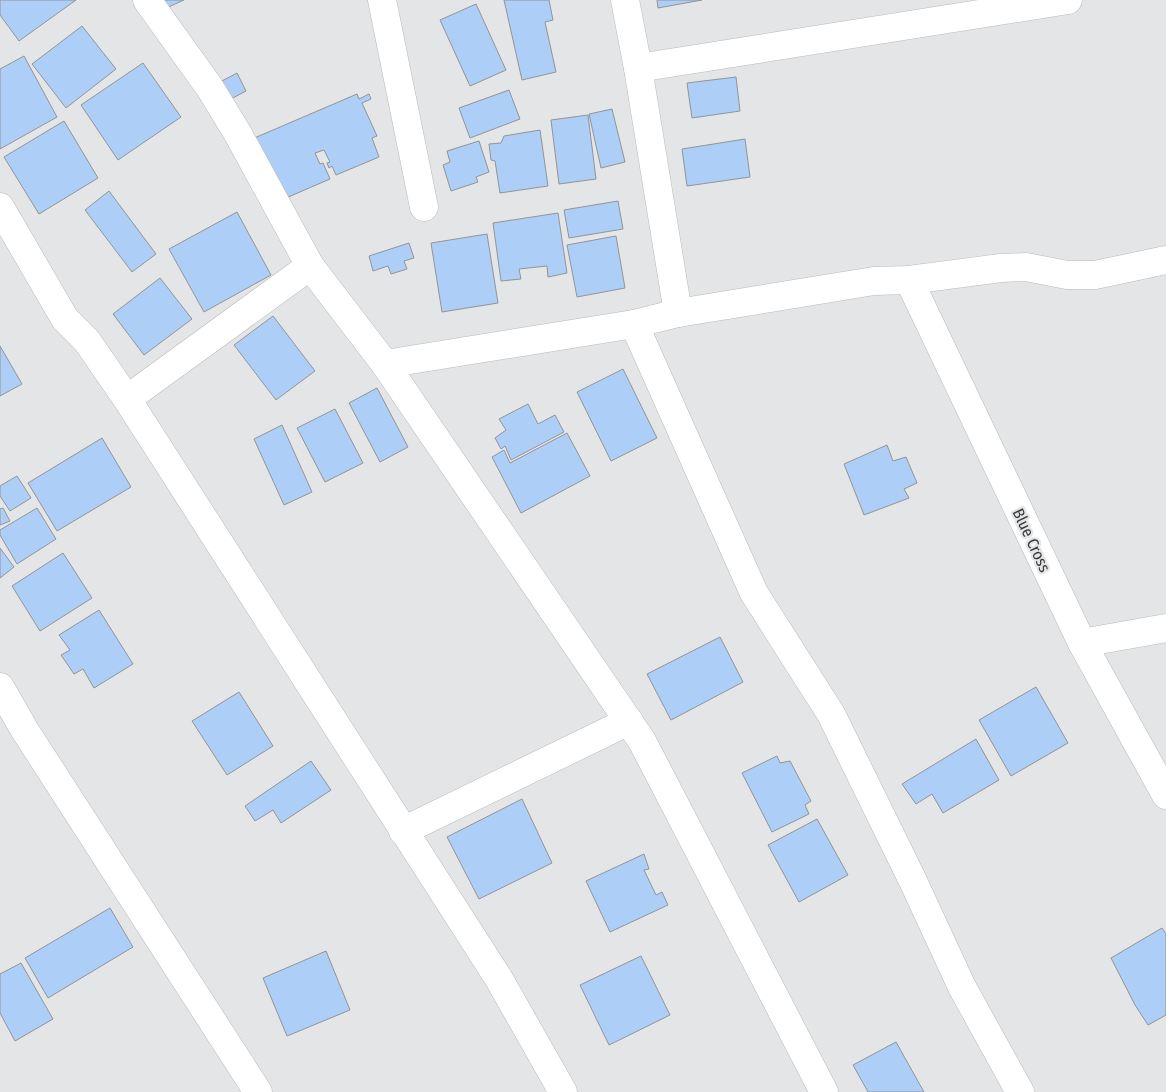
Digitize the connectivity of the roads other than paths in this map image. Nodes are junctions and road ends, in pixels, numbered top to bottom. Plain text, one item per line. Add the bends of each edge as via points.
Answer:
1 (147, 0) edge
2 (382, 0) edge
3 (624, 0) edge
4 (1068, 0) edge
5 (638, 68) junction
6 (0, 207) edge
7 (424, 207) dead end
8 (1166, 260) edge
9 (310, 266) junction
10 (909, 280) junction
11 (678, 313) junction
12 (634, 324) junction
13 (385, 364) junction
14 (127, 399) junction
15 (1166, 628) edge
16 (1082, 643) junction
17 (0, 687) edge
18 (629, 721) junction
19 (1166, 795) edge
20 (403, 831) junction
21 (258, 1092) edge
22 (563, 1092) edge
23 (824, 1092) edge
24 (1020, 1092) edge

1 - 9 street via 210,88
2 - 7 street
3 - 5 street
4 - 5 street
5 - 11 street
6 - 14 street via 65,319 87,340
8 - 10 street via 1095,275 1067,275 1026,267
9 - 13 street
9 - 14 street
10 - 11 street via 874,281
10 - 16 street, Blue Cross
11 - 12 street
12 - 13 street
12 - 24 street via 754,593 830,714 962,987
13 - 18 street
14 - 20 street
15 - 16 street
16 - 19 street, Blue Cross
17 - 21 street
18 - 20 street
18 - 23 street
20 - 22 street via 499,979

